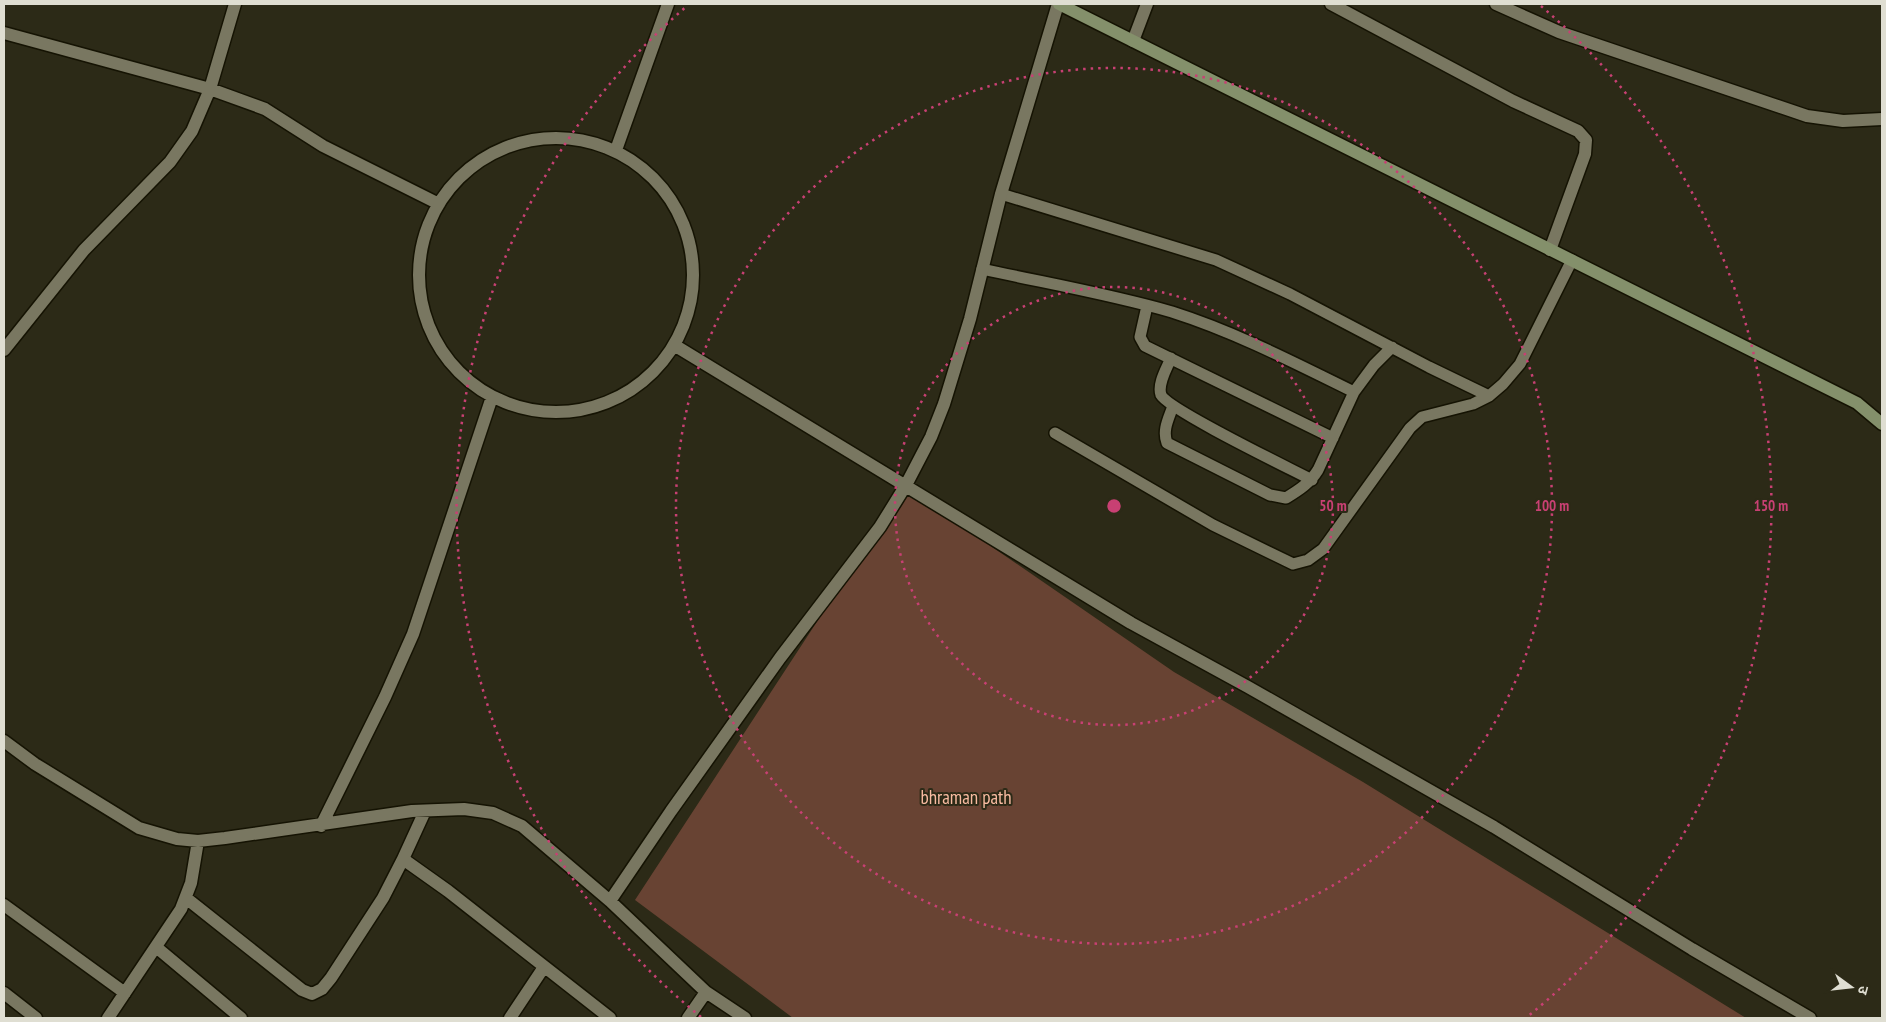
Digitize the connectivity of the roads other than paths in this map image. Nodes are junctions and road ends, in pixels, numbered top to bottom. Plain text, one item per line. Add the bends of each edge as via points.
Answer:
1 (235, 4) edge
2 (668, 4) edge
3 (1058, 4) edge
4 (1146, 4) edge
5 (1331, 4) edge
6 (1496, 4) edge
7 (4, 33) edge
8 (1133, 41) junction
9 (210, 89) junction
10 (1882, 119) edge
11 (616, 150) junction
12 (1001, 194) junction
13 (438, 204) junction
14 (1550, 250) junction
15 (1572, 260) junction
16 (982, 270) junction
17 (1147, 306) junction
18 (674, 345) junction
19 (1392, 347) junction
20 (4, 350) edge
21 (1171, 358) junction
22 (1354, 392) junction
23 (1489, 396) junction
24 (492, 397) junction
25 (1174, 406) junction
26 (1882, 424) edge
27 (1055, 433) dead end
28 (1332, 438) junction
29 (1312, 480) junction
30 (906, 485) junction
31 (4, 741) edge
32 (424, 811) junction
33 (321, 826) junction
34 (198, 841) junction
35 (403, 859) junction
36 (186, 898) junction
37 (610, 901) junction
38 (4, 905) edge
39 (156, 947) junction
40 (544, 967) junction
41 (706, 992) junction
42 (4, 993) edge
43 (125, 993) junction
44 (512, 1017) edge
45 (36, 1018) edge
46 (108, 1018) edge
47 (242, 1018) edge
48 (610, 1018) edge
49 (688, 1018) edge
50 (745, 1018) edge
51 (1810, 1018) edge

1 - 9 street
2 - 11 street
3 - 8 street
3 - 12 street
4 - 8 street
5 - 14 street via 1513,101 1578,131 1586,140 1585,154
6 - 10 street via 1559,32 1807,116 1843,121
7 - 9 street
8 - 14 street
9 - 13 street via 265,109 323,146
9 - 20 street via 192,131 170,162 84,250
11 - 13 street via 584,140 550,137 517,143 486,156 460,177
11 - 18 street via 647,172 672,200 688,235 692,282 688,310
12 - 16 street
12 - 19 lane via 1216,260
13 - 24 street via 422,245 420,290 432,333 456,369
14 - 15 street
15 - 23 lane via 1520,364
15 - 26 street via 1857,403
16 - 17 lane
16 - 30 street via 944,404 932,437
17 - 21 lane via 1140,337 1145,346
17 - 22 lane via 1248,341
18 - 24 street via 656,368 633,388 607,402 549,412 520,408
18 - 30 street
19 - 22 lane
19 - 23 lane
21 - 25 lane via 1160,393
21 - 28 lane
22 - 28 lane
23 - 27 lane via 1473,404 1422,417 1410,428 1324,549 1308,560 1293,564 1213,525
24 - 33 street via 413,634
25 - 29 lane
25 - 29 lane via 1165,428 1167,442 1270,494 1286,498
28 - 29 lane
30 - 37 street via 880,527 780,658
30 - 51 street via 1131,623 1486,822
31 - 34 street via 35,764 139,828 177,839
32 - 33 street
32 - 35 street
32 - 37 street via 464,809 493,813 522,826
33 - 34 street
34 - 36 street
35 - 36 street via 383,898 331,978 322,989 312,994 302,990
35 - 40 street
36 - 39 street
37 - 41 street
38 - 43 street
39 - 43 street
39 - 47 street
40 - 44 street
40 - 48 street
41 - 49 street
41 - 50 street
42 - 45 street
43 - 46 street

